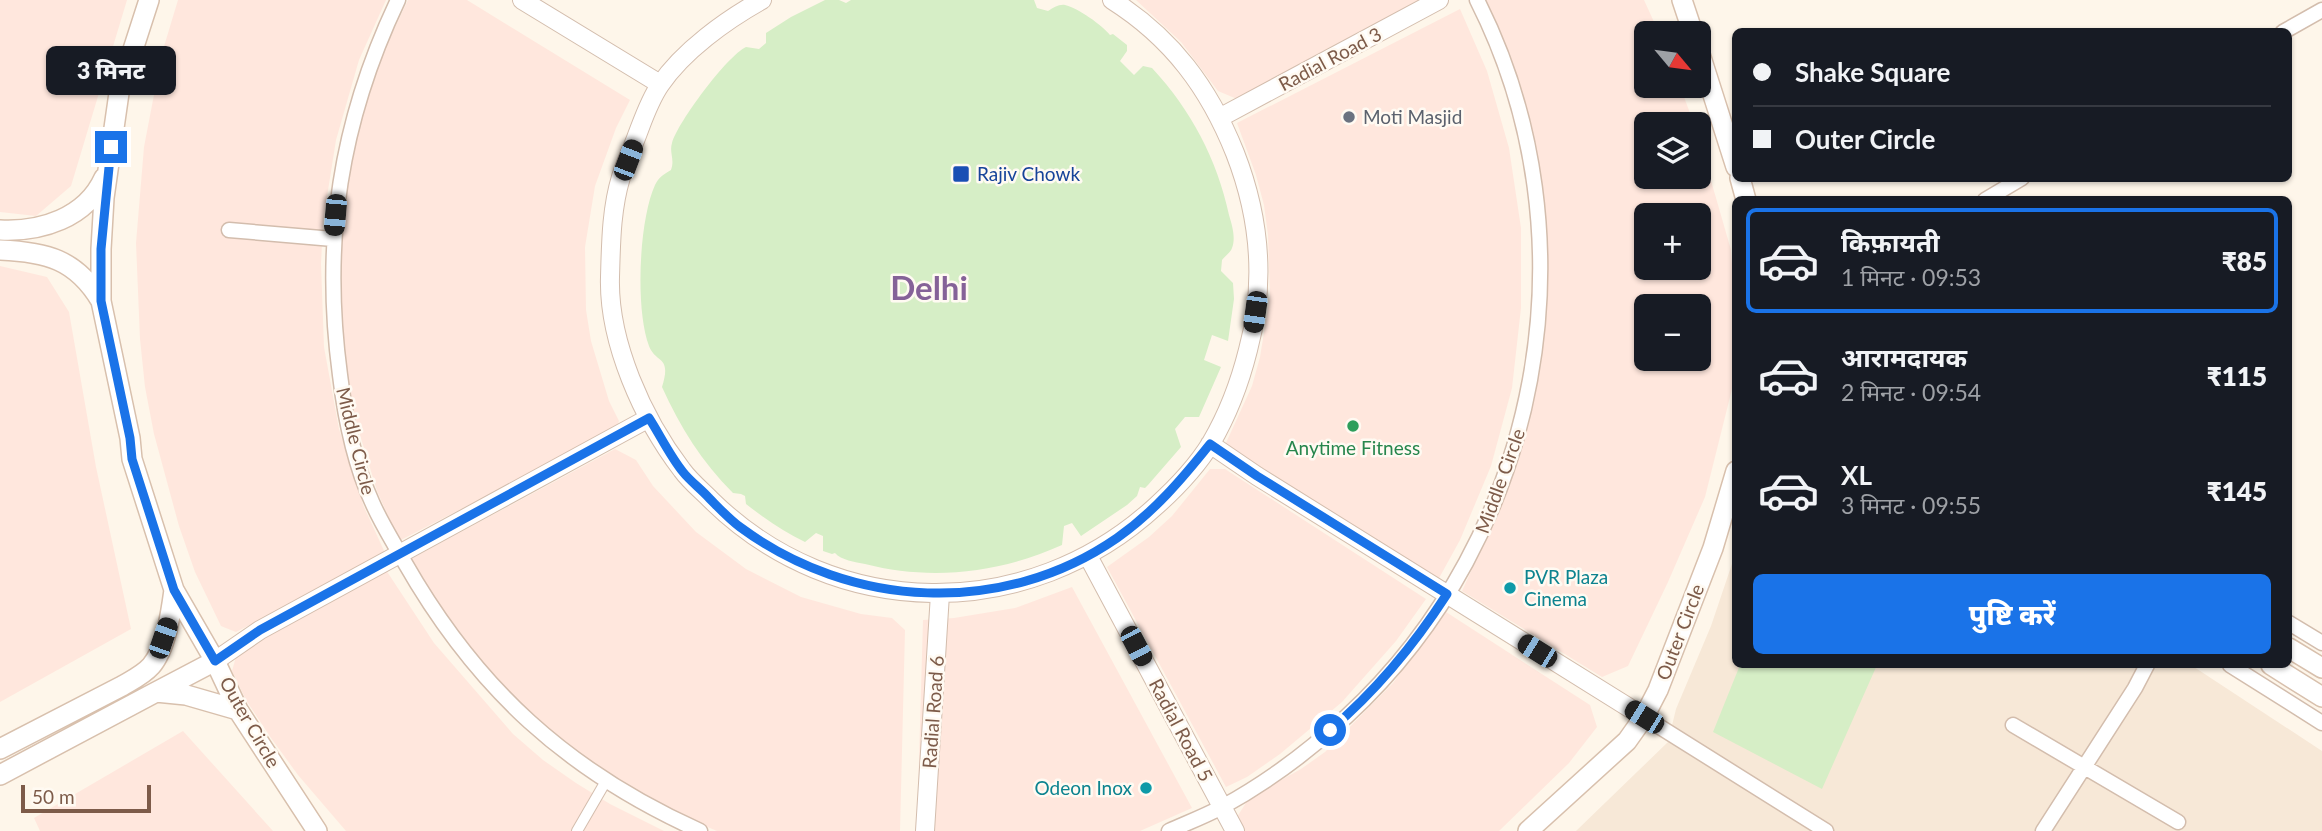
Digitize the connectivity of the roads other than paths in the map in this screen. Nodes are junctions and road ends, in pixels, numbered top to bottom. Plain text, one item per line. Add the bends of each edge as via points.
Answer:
1 (149, 0) edge
2 (398, 0) edge
3 (522, 0) edge
4 (762, 0) edge
5 (1112, 0) edge
6 (1440, 0) edge
7 (1477, 0) edge
8 (1682, 0) edge
9 (2322, 10) edge
10 (1689, 21) edge
11 (2290, 28) edge
12 (660, 85) junction
13 (1712, 92) edge
14 (1220, 117) junction
15 (1732, 154) edge
16 (109, 164) junction
17 (2015, 182) edge
18 (1991, 196) edge
19 (0, 230) edge
20 (229, 230) dead end
21 (333, 239) junction
22 (0, 250) edge
23 (101, 301) junction
24 (649, 418) junction
25 (1210, 444) junction
26 (1732, 486) edge
27 (400, 554) junction
28 (1088, 556) junction
29 (174, 590) junction
30 (940, 594) junction
31 (1447, 594) junction
32 (2292, 625) edge
33 (2322, 643) edge
34 (2292, 650) edge
35 (215, 661) junction
36 (2145, 668) edge
37 (2235, 668) edge
38 (2276, 668) edge
39 (2322, 668) edge
40 (156, 692) junction
41 (2322, 697) edge
42 (238, 710) junction
43 (1644, 717) junction
44 (2322, 723) edge
45 (2013, 725) dead end
46 (0, 749) edge
47 (2085, 766) junction
48 (0, 775) edge
49 (606, 781) junction
50 (1222, 807) junction
51 (2178, 822) dead end
52 (317, 831) edge
53 (577, 831) edge
54 (700, 831) edge
55 (925, 831) edge
56 (1169, 831) edge
57 (1235, 831) edge
58 (1528, 831) edge
59 (1826, 831) edge
60 (2043, 831) edge

1 - 16 main road, Outer Circle via 119,93
2 - 21 street, Middle Circle via 369,65 347,139
3 - 12 street
4 - 12 street via 694,48
5 - 14 street via 1165,42
6 - 14 street, Radial Road 3
7 - 31 street, Middle Circle via 1504,62 1527,137 1539,215 1541,293 1533,370 1515,445 1489,518
8 - 10 main road
9 - 11 street
12 - 24 street via 621,178 612,225 610,285 629,375
13 - 15 main road
14 - 25 street via 1247,184 1259,270 1253,332 1242,373
16 - 19 main road via 95,195 69,216 29,229
16 - 23 main road, Outer Circle
17 - 18 street
20 - 21 street
21 - 27 street, Middle Circle via 332,298 343,402 371,501
22 - 23 main road via 61,260 80,273
23 - 29 main road, Outer Circle via 132,459
24 - 27 street
24 - 30 street via 683,472 739,526 788,558 841,580 890,591
25 - 28 street via 1167,496
25 - 31 street
26 - 43 main road, Outer Circle via 1713,548
27 - 35 street via 260,630
27 - 49 street, Middle Circle via 432,609 492,685 530,723
28 - 30 street via 1016,584
28 - 50 street, Radial Road 5
29 - 35 main road, Outer Circle
29 - 46 main road via 170,620 152,666
30 - 55 street, Radial Road 6
31 - 43 street
31 - 50 street, Middle Circle via 1404,655 1346,717 1281,769
32 - 33 street
34 - 39 main road
35 - 40 main road
35 - 42 main road, Outer Circle
36 - 47 street
37 - 44 street
38 - 41 main road
40 - 42 main road
40 - 48 main road
42 - 52 main road, Outer Circle
43 - 58 main road, Outer Circle via 1627,741
43 - 59 street
45 - 47 street
47 - 51 street
47 - 60 street
49 - 53 street
49 - 54 street, Middle Circle
50 - 56 street, Middle Circle
50 - 57 street, Radial Road 5

